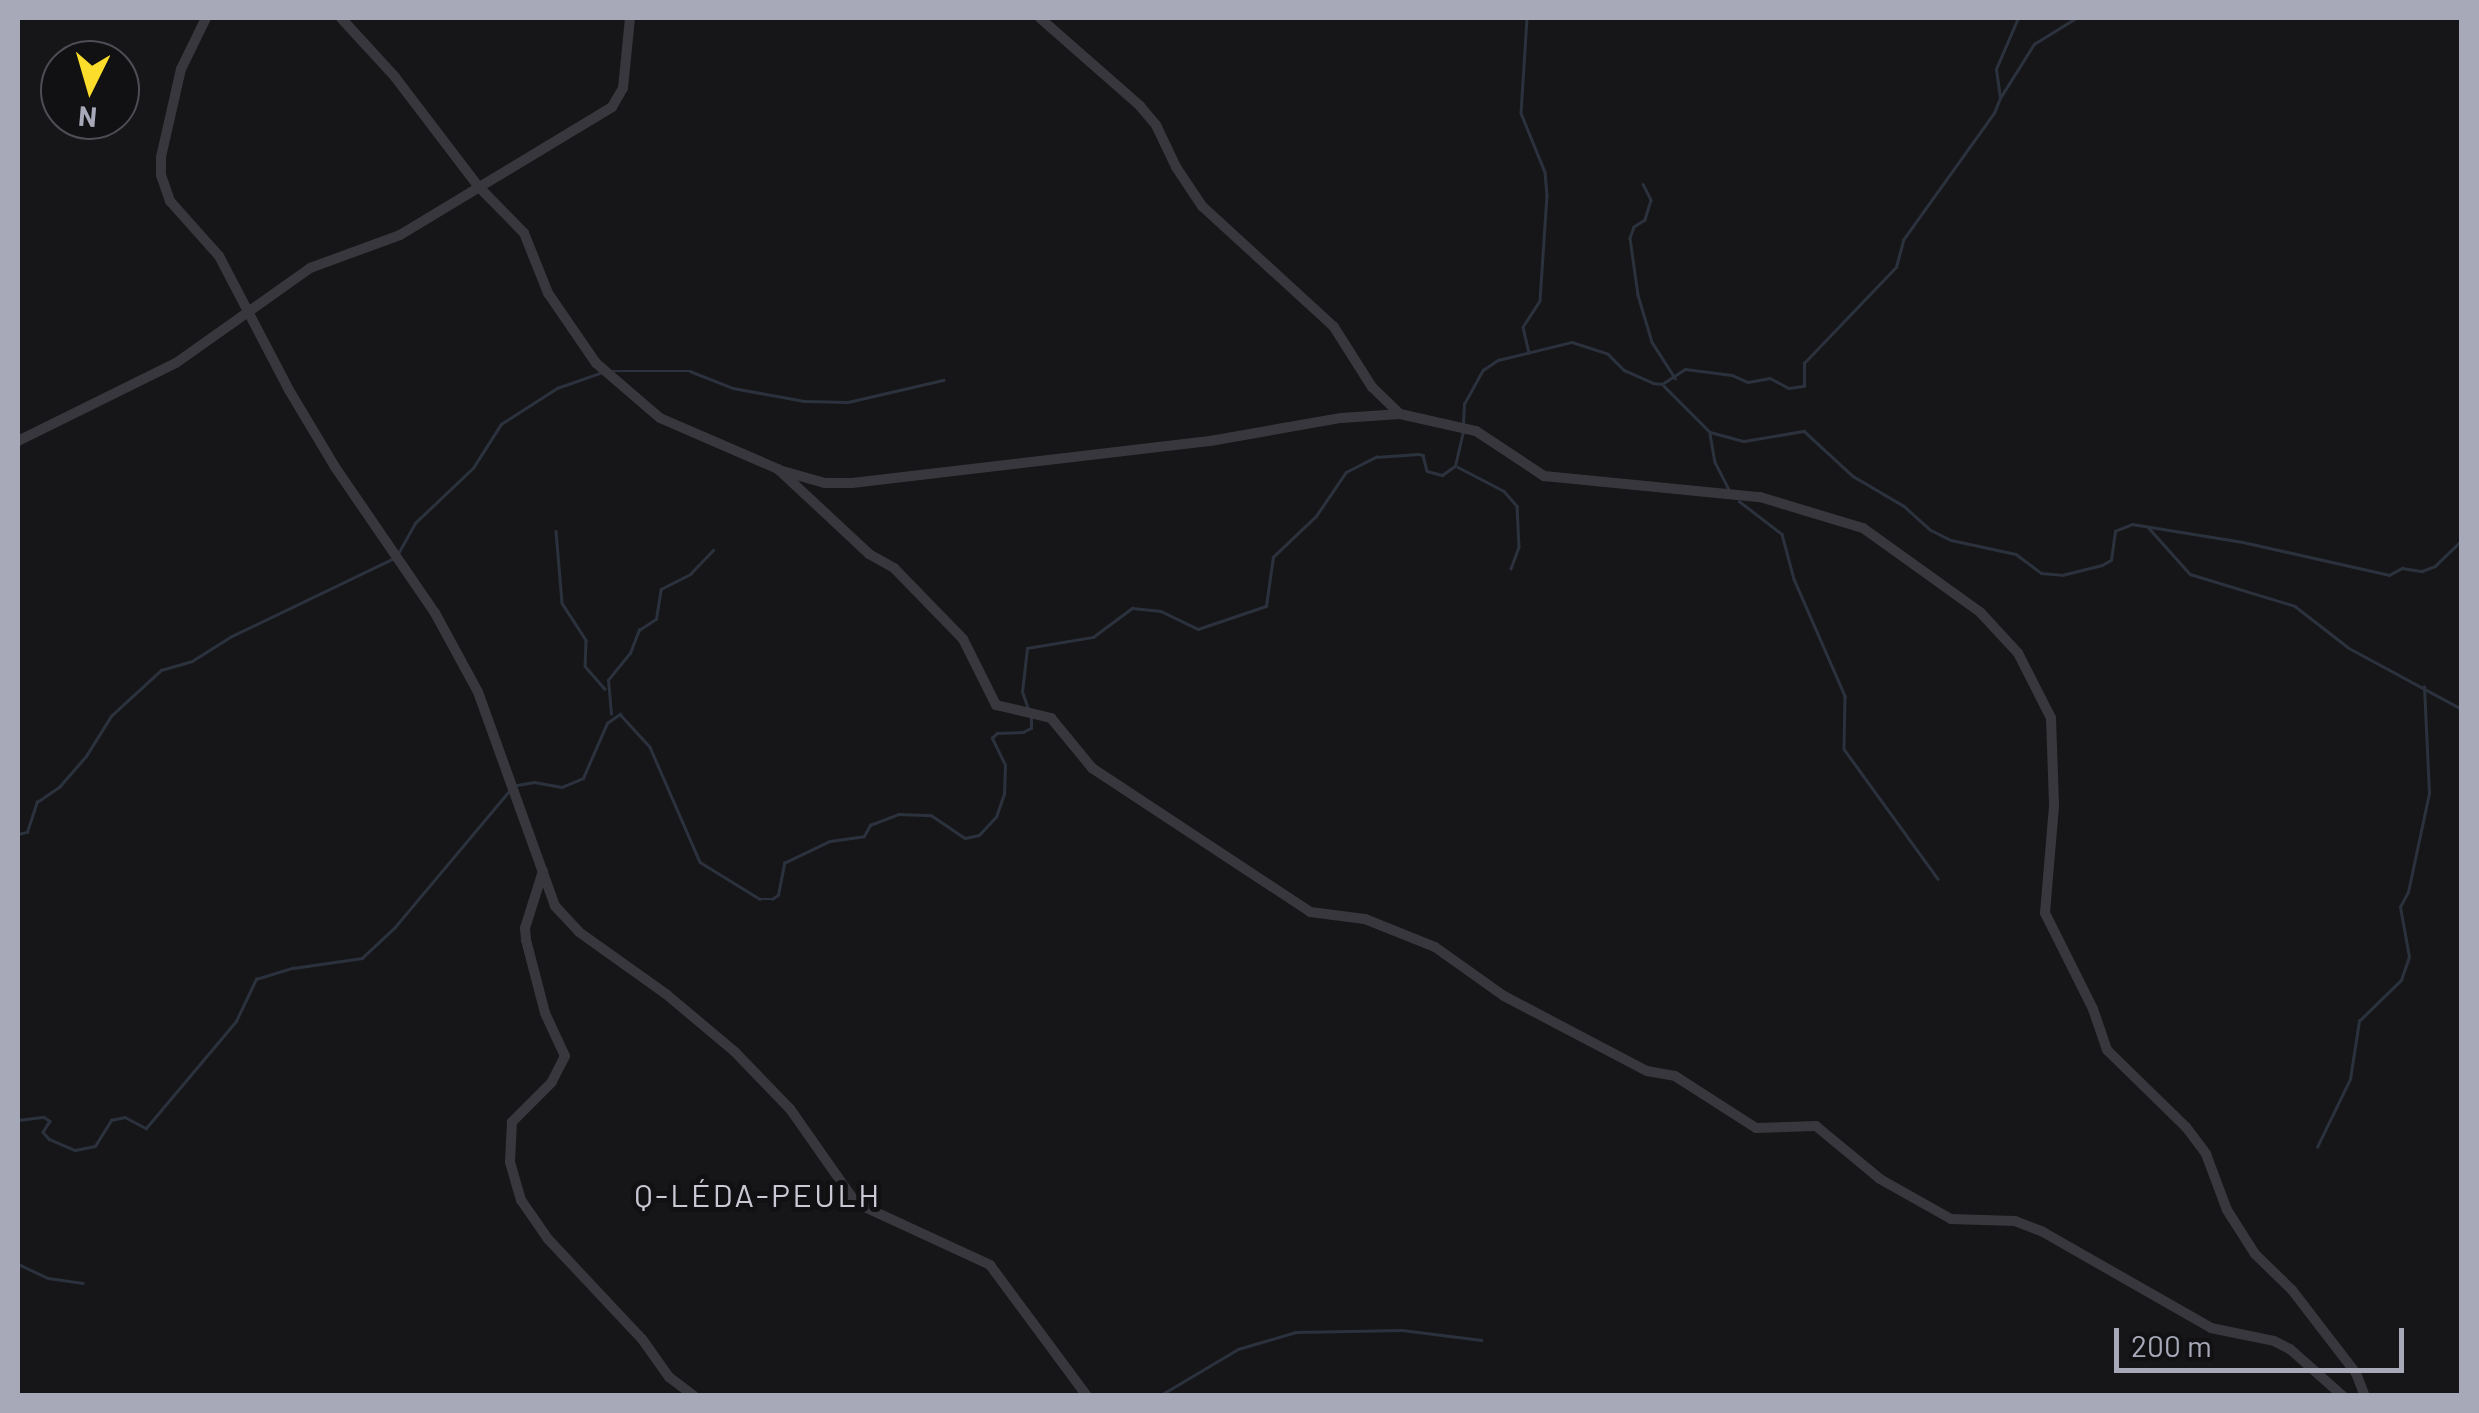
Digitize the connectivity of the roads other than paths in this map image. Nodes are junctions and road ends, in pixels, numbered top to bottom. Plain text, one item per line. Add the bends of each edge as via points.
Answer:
1 (206, 18) edge
2 (341, 18) edge
3 (630, 18) edge
4 (1040, 18) edge
5 (478, 186) junction
6 (247, 310) junction
7 (1400, 414) junction
8 (18, 441) edge
9 (778, 470) junction
10 (543, 871) junction
11 (694, 1396) edge
12 (1087, 1396) edge
13 (2343, 1396) edge
14 (2365, 1396) edge

1 - 6 street via 180,69 161,175 170,201 219,256
2 - 5 street via 396,76
3 - 5 street via 623,88 612,107
4 - 7 street via 1140,106 1202,206 1334,328 1372,387
5 - 6 street via 400,235 310,268
5 - 9 street via 524,234 548,293 596,363 660,418
6 - 8 street via 176,363
6 - 10 street via 335,467 435,613 478,692
7 - 9 street via 852,483
7 - 14 street via 1476,431 1544,476 1760,497 1863,528 1980,612 2018,653 2051,718 2054,806 2046,913 2108,1050 2186,1127 2255,1254 2292,1290 2356,1373
9 - 13 street via 946,617 974,655 996,705 1052,718 1092,768 1310,912 1365,920 1434,948 1504,996 1647,1070 1675,1076 1756,1128 1816,1126 1880,1180 1951,1219 2015,1221 2043,1232 2212,1328 2290,1349
10 - 11 street via 526,940 545,1013 565,1056 552,1082 512,1122 510,1162 521,1200 548,1239 669,1377
10 - 12 street via 564,919 734,1051 790,1109 856,1204 990,1265

